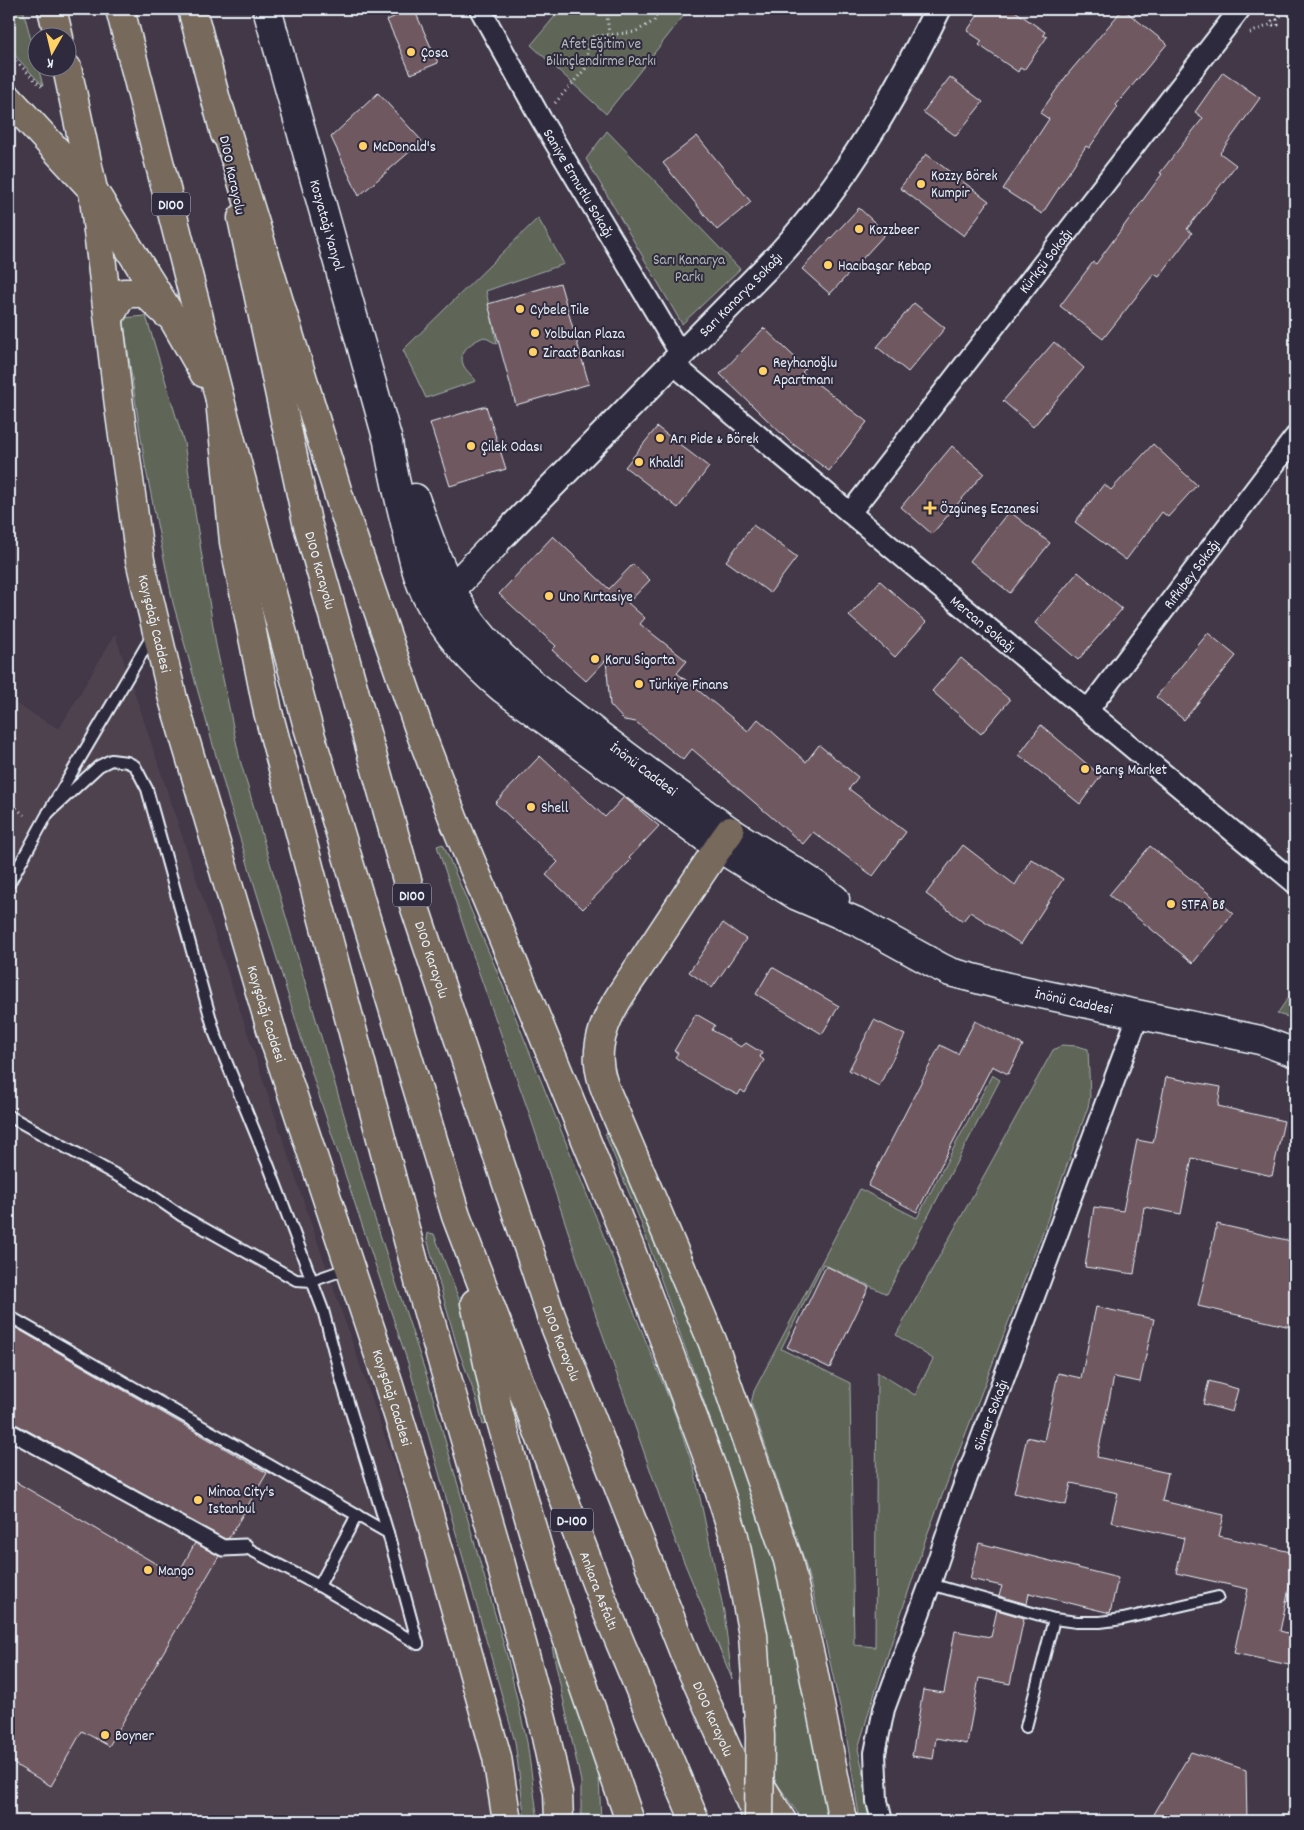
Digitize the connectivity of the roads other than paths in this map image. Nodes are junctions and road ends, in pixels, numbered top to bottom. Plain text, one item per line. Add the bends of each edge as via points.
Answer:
1 (52, 9) edge
2 (120, 9) edge
3 (192, 9) edge
4 (267, 9) edge
5 (480, 9) edge
6 (938, 9) edge
7 (1240, 9) edge
8 (57, 28) edge
9 (69, 78) edge
10 (9, 99) edge
11 (220, 110) junction
12 (93, 190) junction
13 (109, 318) junction
14 (175, 322) junction
15 (677, 359) junction
16 (220, 400) junction
17 (1295, 437) edge
18 (388, 441) junction
19 (850, 514) junction
20 (428, 536) junction
21 (495, 544) junction
22 (452, 589) junction
23 (157, 629) junction
24 (483, 636) junction
25 (457, 643) junction
26 (1088, 710) junction
27 (48, 813) junction
28 (724, 839) junction
29 (1295, 883) edge
30 (9, 884) edge
31 (1138, 1016) junction
32 (1260, 1040) junction
33 (1295, 1043) edge
34 (1295, 1053) edge
35 (9, 1116) edge
36 (456, 1216) junction
37 (350, 1268) junction
38 (312, 1281) junction
39 (9, 1316) edge
40 (9, 1431) edge
41 (357, 1515) junction
42 (388, 1533) junction
43 (245, 1547) joint
44 (930, 1584) junction
45 (320, 1586) junction
46 (1218, 1597) dead end
47 (1054, 1619) junction
48 (685, 1655) junction
49 (1026, 1727) dead end
50 (507, 1821) edge
51 (559, 1821) edge
52 (630, 1821) edge
53 (695, 1821) edge
54 (759, 1821) edge
55 (782, 1821) edge
56 (843, 1821) edge
57 (882, 1821) edge

1 - 8 main road
2 - 16 main road, D100
3 - 11 main road, D100 Karayolu / D100
4 - 18 main road, Kozyatağı Yanyol
5 - 15 street, Saniye Ermutlu Sokağı
6 - 15 street, Sarı Kanarya Sokağı via 866,141 826,198 783,250
7 - 19 street, Kürkçü Sokağı
9 - 12 main road, D100
10 - 12 main road
11 - 48 main road, D100 Karayolu / D100 via 307,522 414,904 551,1316
11 - 54 main road, bridge via 341,503 419,729 630,1248 734,1536 753,1635 760,1736
12 - 13 main road, Kayışdağı Caddesi
12 - 14 main road, D100
13 - 14 main road via 123,293 145,293
13 - 23 main road, Kayışdağı Caddesi via 140,560
14 - 16 main road, D100
15 - 19 street, Mercan Sokağı
15 - 21 street, Sarı Kanarya Sokağı
16 - 36 main road, D100 via 308,727
16 - 51 main road via 234,542 268,712 420,1285 498,1553 543,1723 558,1793
17 - 26 street, Rıfkıbey Sokağı
18 - 20 main road, İnönü Caddesi via 402,463
18 - 25 main road via 419,579 433,608
19 - 26 street, Mercan Sokağı
20 - 21 main road via 450,552 476,553
20 - 22 main road, İnönü Caddesi
21 - 22 main road
21 - 24 main road via 473,599 475,619
22 - 24 main road, İnönü Caddesi
22 - 25 main road via 446,597 445,610 449,629
23 - 27 lane
23 - 37 main road, Kayışdağı Caddesi via 173,699 242,935
24 - 28 main road, İnönü Caddesi via 530,682
25 - 28 main road, İnönü Caddesi via 502,689
26 - 29 street, Mercan Sokağı
27 - 30 lane
27 - 38 lane via 99,766 111,760 134,766 147,789 215,1034
28 - 31 main road, İnönü Caddesi via 797,896 860,923 950,972
28 - 56 main road via 610,1016 602,1036 599,1067 606,1091 712,1343 788,1560
31 - 32 main road, İnönü Caddesi
31 - 44 street, Sümer Sokağı
32 - 33 main road
32 - 34 main road, İnönü Caddesi
35 - 38 lane via 147,1192 182,1216 275,1269 296,1280
36 - 52 main road via 499,1414 548,1583
36 - 53 main road, Ankara Asfaltı / D-100 via 606,1609
37 - 38 lane
37 - 50 main road, Kayışdağı Caddesi via 417,1476 486,1710
38 - 42 lane
39 - 41 lane
40 - 43 street via 223,1548
41 - 42 lane
41 - 45 lane
42 - 45 lane via 418,1644
43 - 45 lane
44 - 47 lane
44 - 57 street, Sümer Sokağı via 884,1709 875,1753
46 - 47 lane via 1123,1619 1093,1622
47 - 49 lane
48 - 54 main road, D100 Karayolu
48 - 55 main road

